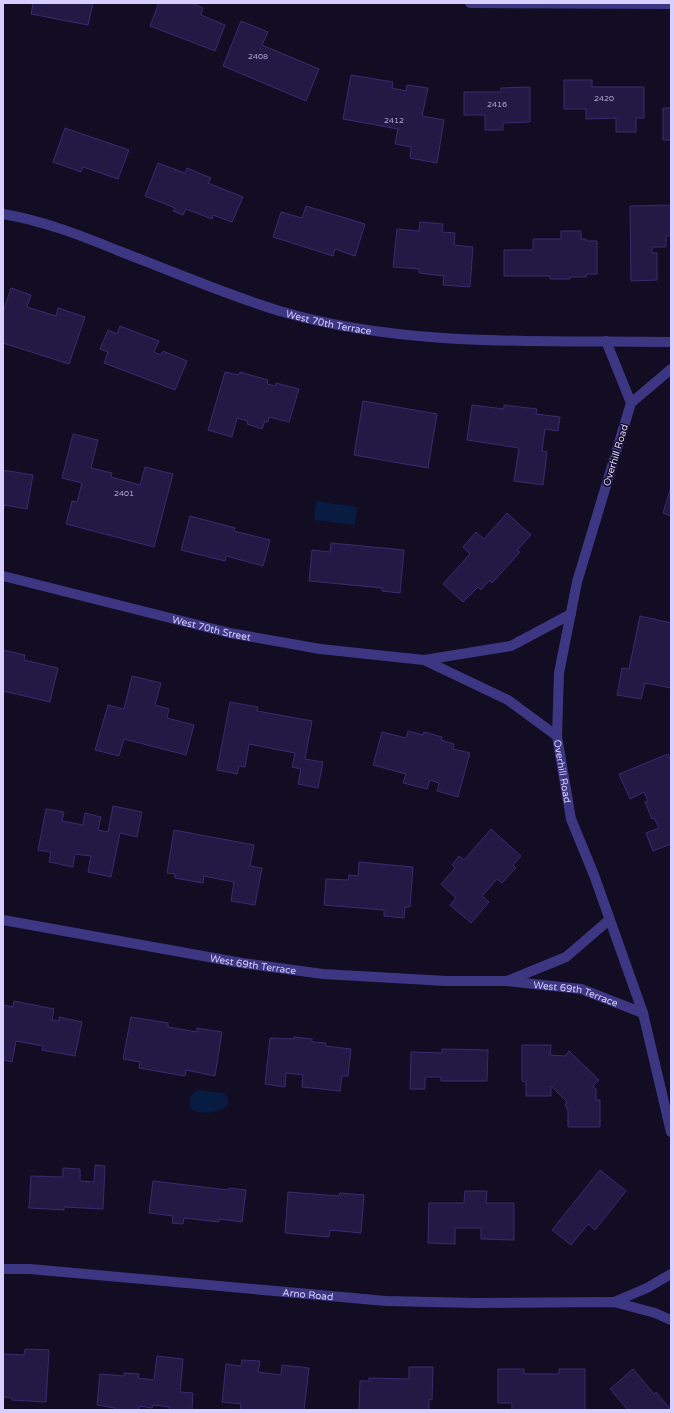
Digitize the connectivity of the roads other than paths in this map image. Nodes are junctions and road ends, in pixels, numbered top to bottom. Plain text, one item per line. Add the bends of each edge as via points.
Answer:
1 (470, 3) edge
2 (671, 4) edge
3 (3, 214) edge
4 (606, 341) junction
5 (671, 342) edge
6 (671, 370) edge
7 (631, 403) junction
8 (3, 576) edge
9 (571, 614) junction
10 (424, 660) junction
11 (557, 736) junction
12 (3, 920) edge
13 (609, 920) junction
14 (506, 981) junction
15 (643, 1013) junction
16 (671, 1132) edge
17 (3, 1269) edge
18 (671, 1274) edge
19 (614, 1302) junction
20 (671, 1320) edge

1 - 2 street
3 - 4 street, West 70th Terrace via 77,234 213,288 284,312 369,330 452,339
4 - 5 street, West 70th Terrace
4 - 7 street
6 - 7 street
7 - 9 street, Overhill Road via 577,582
8 - 10 street, West 70th Street via 230,633 320,649
9 - 10 street, West 70th Street via 511,646
9 - 11 street, Overhill Road via 559,673
10 - 11 street, West 70th Street via 508,700
11 - 13 street, Overhill Road via 571,819
12 - 14 street, West 69th Terrace via 242,963 324,974 446,981
13 - 14 street, West 69th Terrace via 566,957
13 - 15 street, Overhill Road
14 - 15 street, West 69th Terrace via 581,989
15 - 16 street, Overhill Road
17 - 19 street, Arno Road via 30,1269 386,1301
18 - 19 street, Arno Road
19 - 20 street, Arno Road via 655,1312

